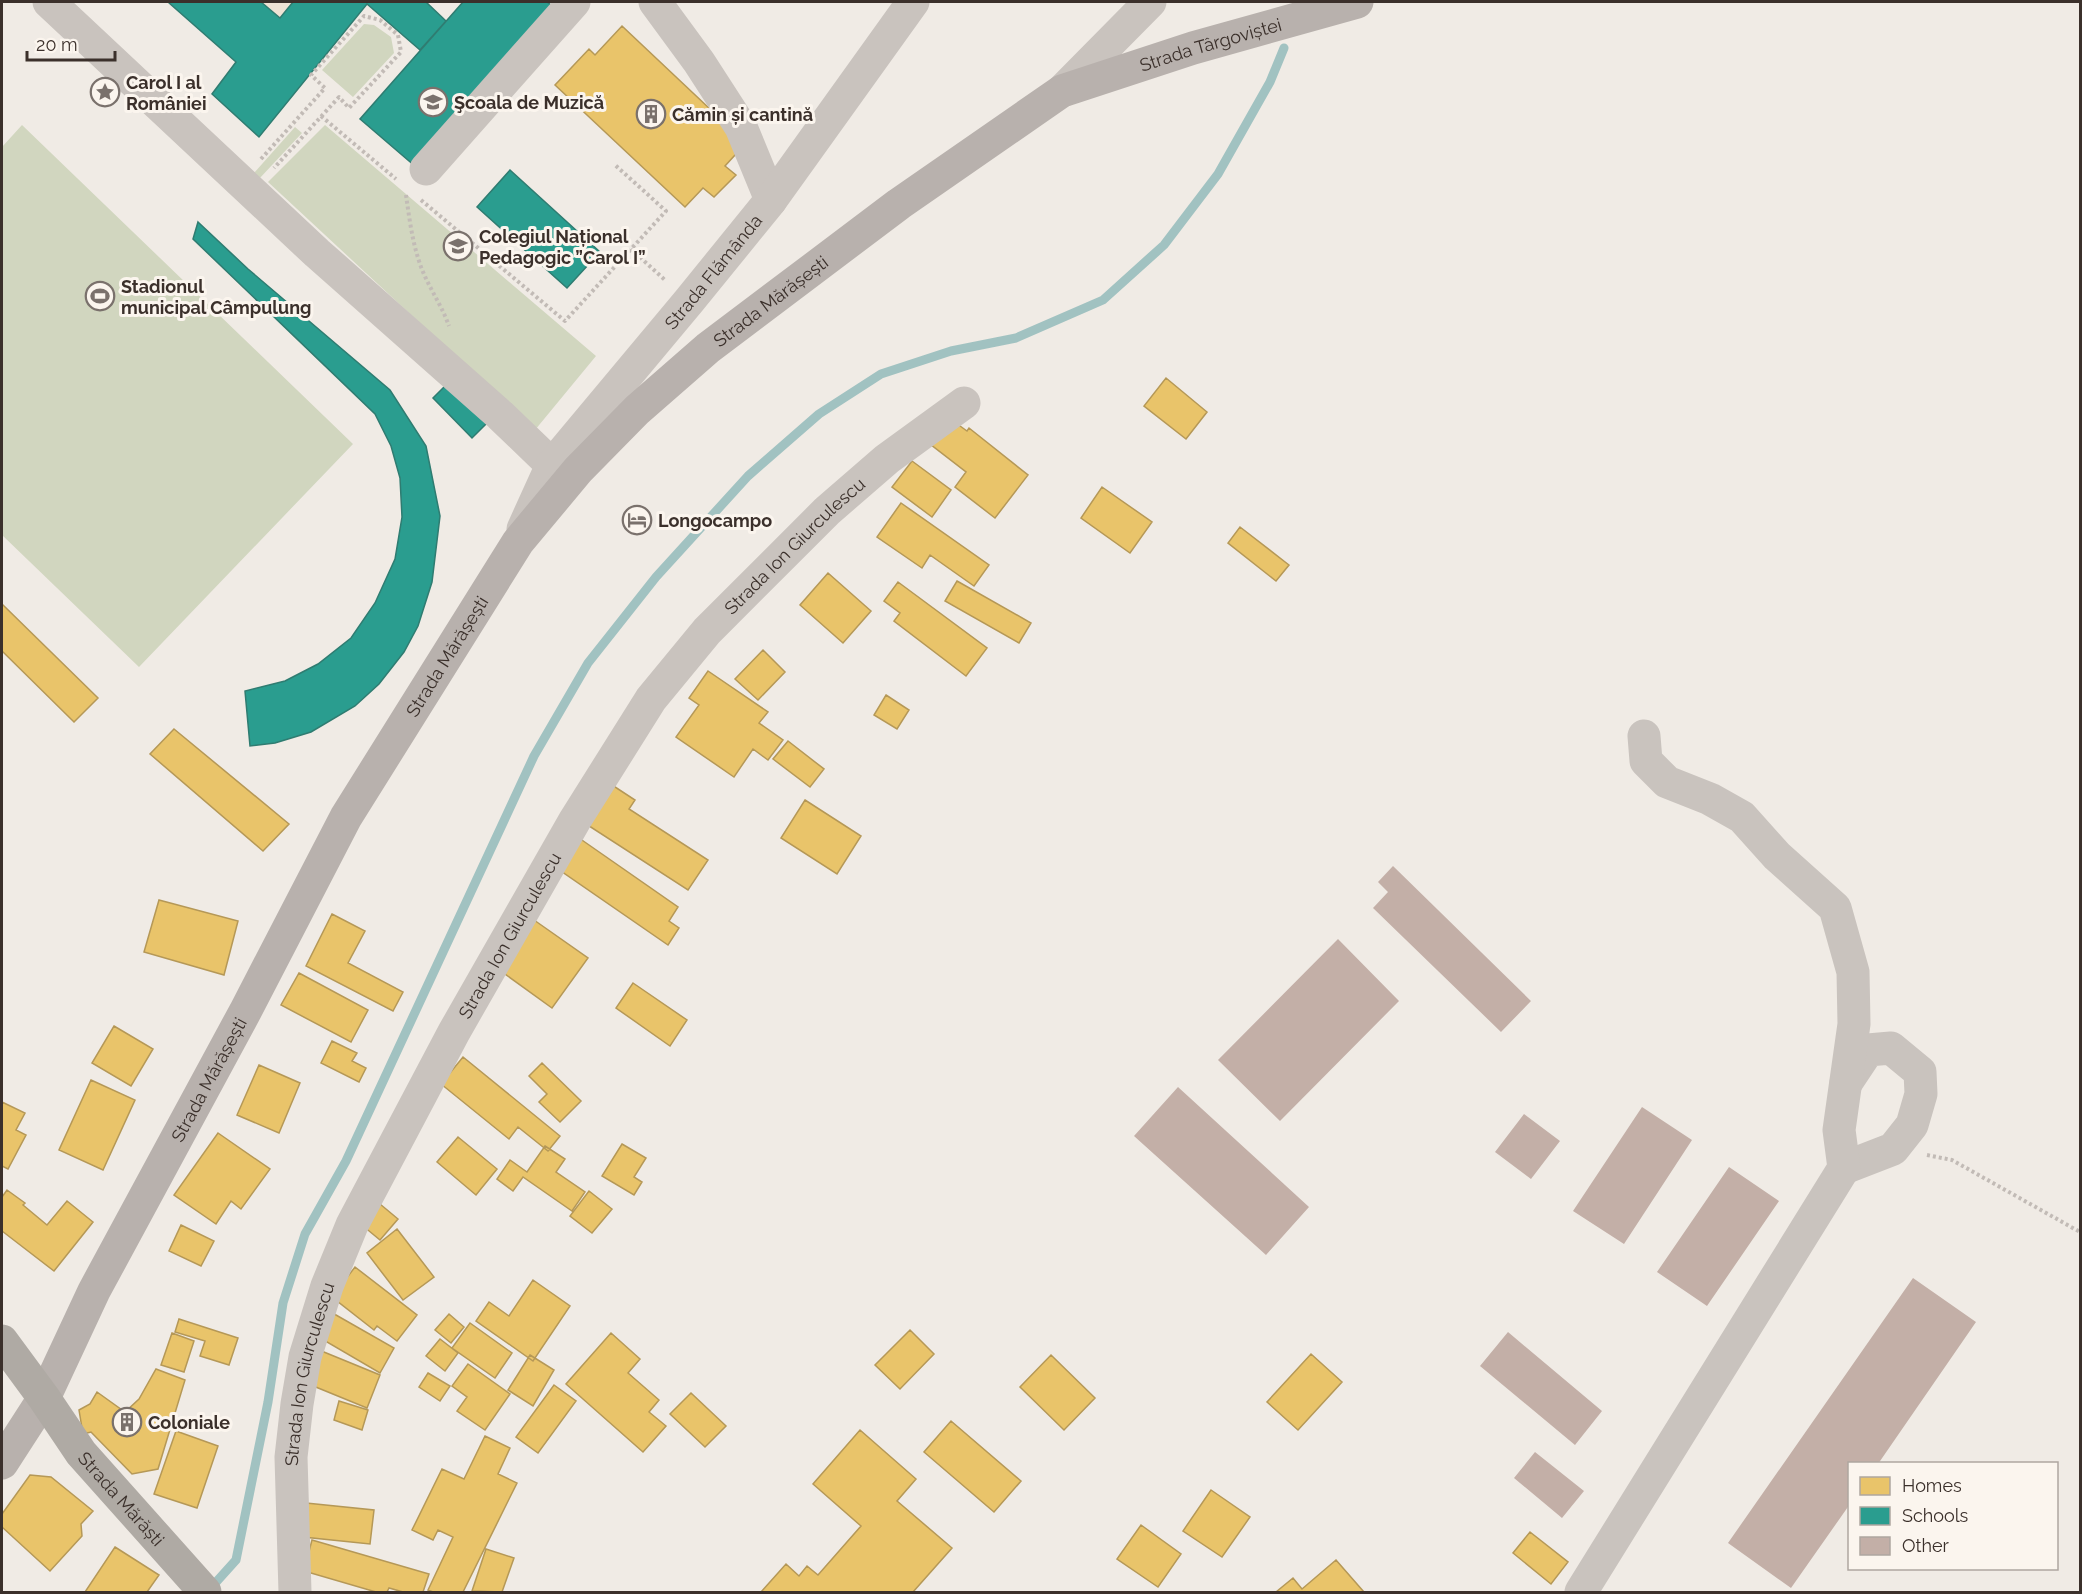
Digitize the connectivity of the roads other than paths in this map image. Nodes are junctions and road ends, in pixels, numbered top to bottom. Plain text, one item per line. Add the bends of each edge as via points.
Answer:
1 (49, 2) edge
2 (574, 2) edge
3 (655, 2) edge
4 (913, 2) edge
5 (1150, 2) edge
6 (1357, 2) edge
7 (1062, 91) junction
8 (411, 174) road end
9 (771, 200) junction
10 (963, 403) dead end
11 (552, 465) junction
12 (518, 542) junction
13 (1644, 736) dead end
14 (1844, 1086) junction
15 (1844, 1168) junction
16 (2, 1341) edge
17 (44, 1398) junction
18 (2, 1463) edge
19 (196, 1582) edge
20 (295, 1593) edge
21 (1581, 1593) edge

1 - 11 street via 317,253
2 - 8 street
3 - 9 street via 741,127
4 - 9 street, Strada Flămânda
5 - 7 street
6 - 7 main road, Strada Târgoviștei via 1193,48
7 - 12 main road, Strada Mărășești via 899,204 708,348 637,410 578,470
9 - 11 street, Strada Flămânda
10 - 20 street, Strada Ion Giurculescu via 887,459 827,511 707,631 651,699 575,820 454,1032 352,1226 305,1357 291,1457
11 - 12 street, Strada Flămânda
12 - 17 main road, Strada Mărășești via 346,817 94,1291
13 - 14 street via 1646,761 1667,782 1742,817 1777,856 1835,908 1853,972 1854,1024
14 - 15 street via 1839,1130
14 - 15 street via 1868,1050 1891,1048 1920,1072 1921,1094 1912,1125 1893,1149
15 - 21 street
16 - 17 highway, Strada Mărăști
17 - 18 main road, Strada Mărășești
17 - 19 highway, Strada Mărăști via 81,1453

